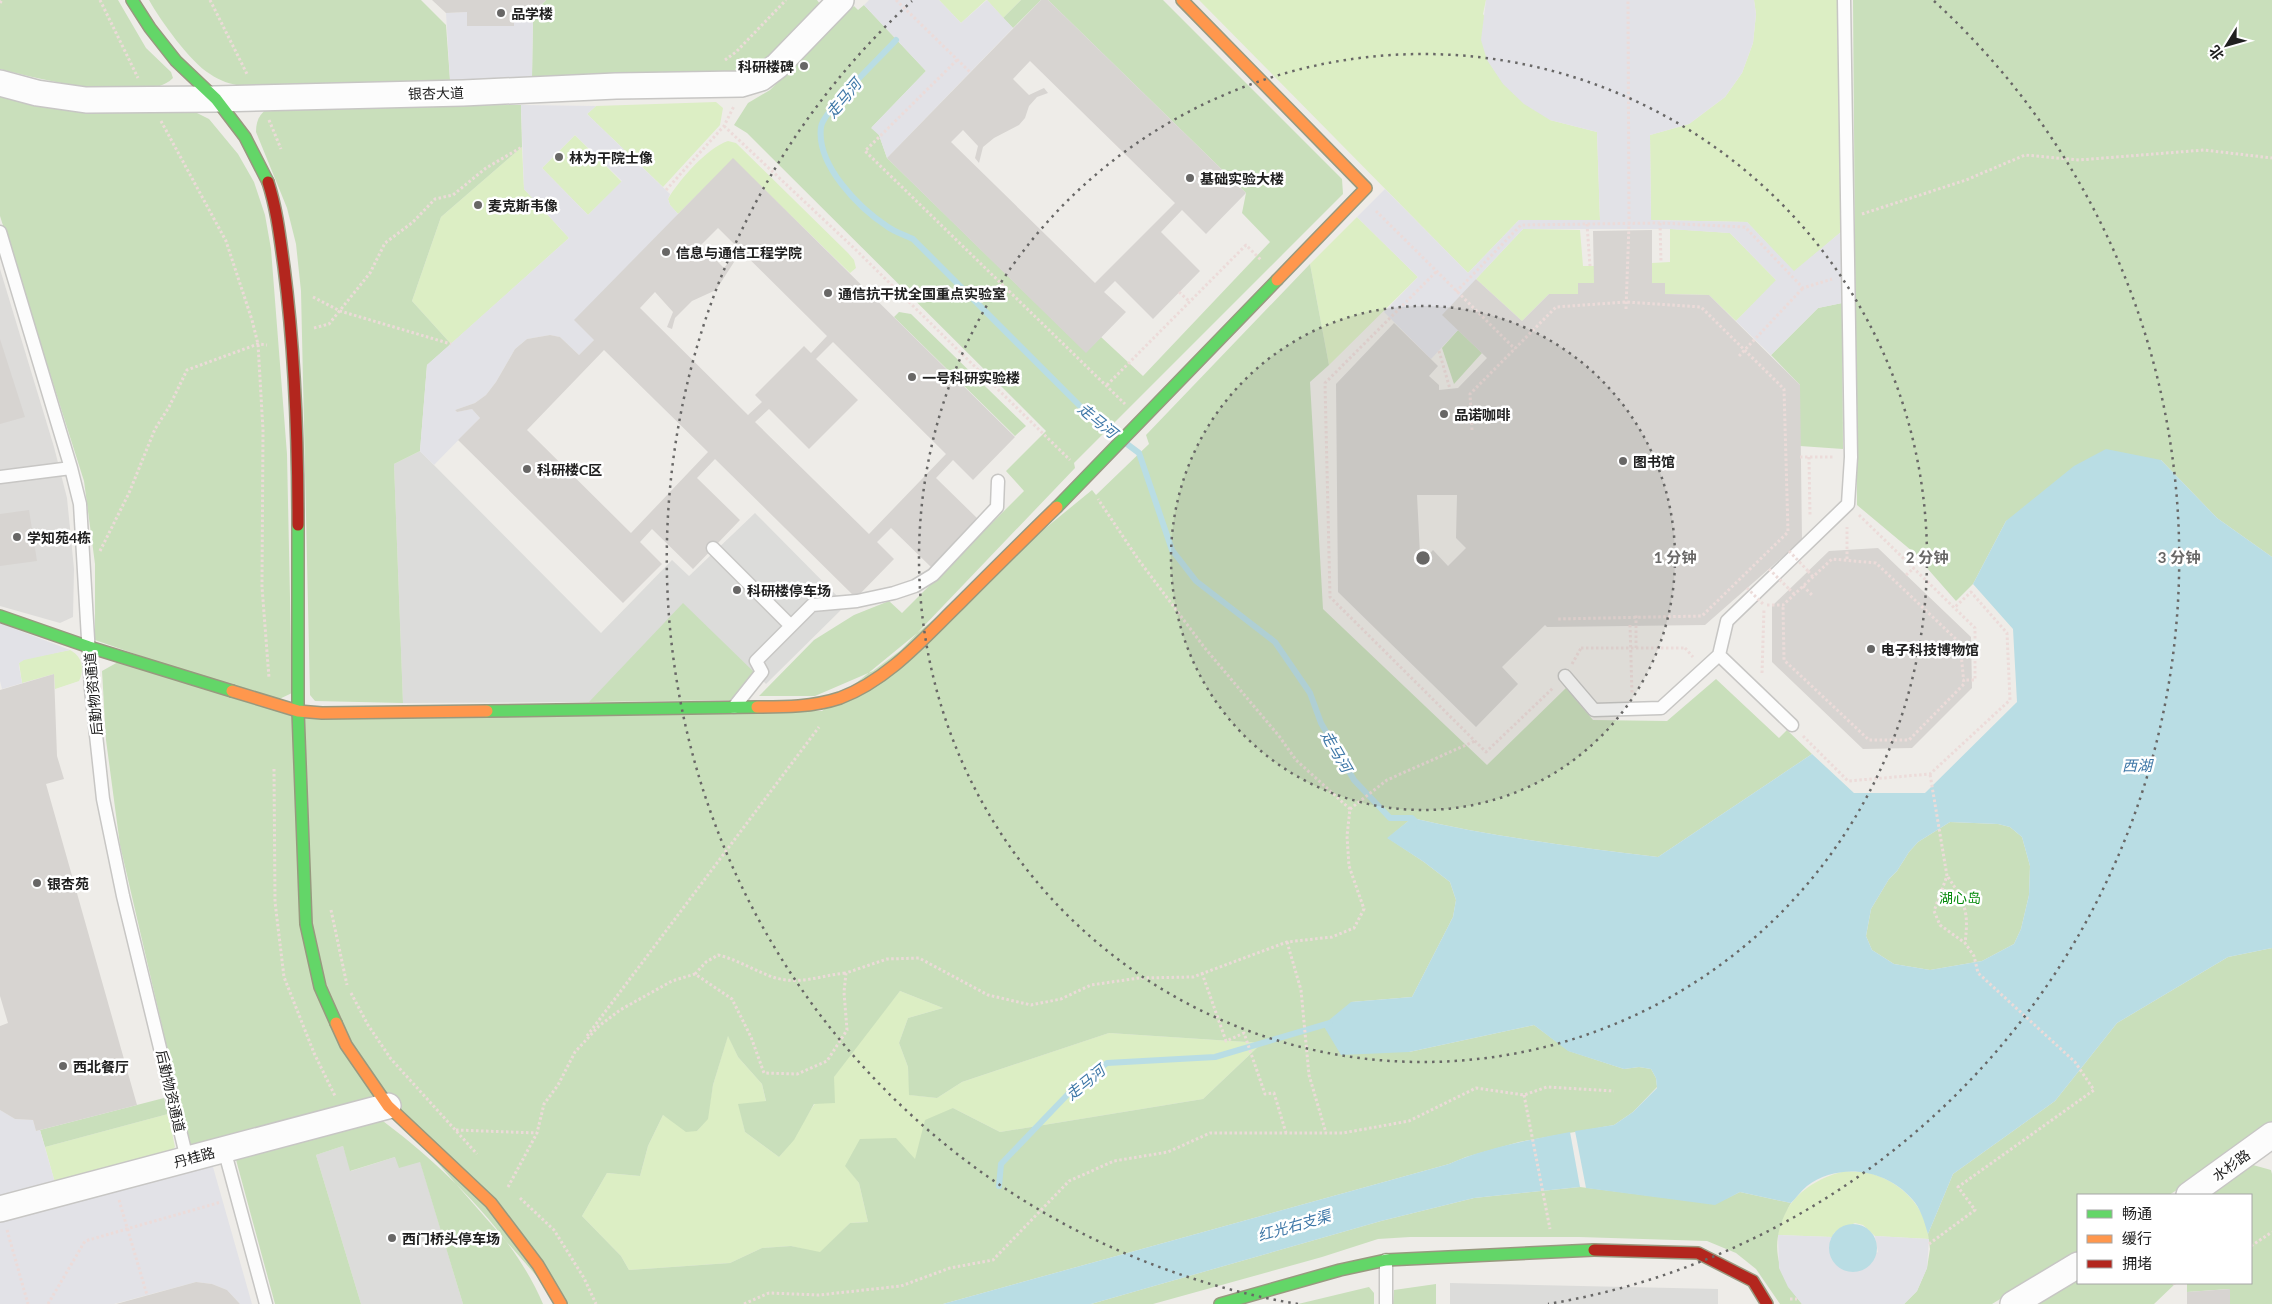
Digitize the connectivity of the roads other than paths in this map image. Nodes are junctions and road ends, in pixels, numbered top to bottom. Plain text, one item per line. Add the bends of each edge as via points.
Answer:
1 (132, 0) edge
2 (841, 0) edge
3 (1182, 0) edge
4 (1844, 0) edge
5 (0, 82) edge
6 (216, 99) junction
7 (0, 232) edge
8 (71, 468) junction
9 (0, 477) edge
10 (998, 481) dead end
11 (713, 548) dead end
12 (0, 616) edge
13 (791, 626) junction
14 (89, 647) junction
15 (1719, 654) junction
16 (1565, 676) road end
17 (734, 707) junction
18 (298, 711) junction
19 (1792, 725) road end
20 (388, 1106) junction
21 (2272, 1135) edge
22 (224, 1149) junction
23 (187, 1159) junction
24 (2190, 1194) edge
25 (0, 1209) edge
26 (1386, 1260) junction
27 (2077, 1266) edge
28 (1753, 1281) junction
29 (1265, 1298) edge
30 (266, 1304) edge
31 (561, 1304) edge
32 (1220, 1304) edge
33 (1386, 1304) edge
34 (1753, 1304) edge
35 (1766, 1304) edge
36 (2013, 1304) edge

1 - 6 street via 176,61
2 - 6 street, 银杏大道 via 777,66 761,78 740,84
3 - 17 street via 1366,188 1097,467 904,658 842,697 792,707
4 - 15 lane via 1851,456 1848,504 1728,622
5 - 6 street, 银杏大道 via 37,93 86,100
6 - 18 street via 245,137 266,176 275,203 289,306 298,448
7 - 8 lane, 后勤物资通道
8 - 9 lane
8 - 14 lane, 后勤物资通道 via 80,504
10 - 13 lane via 997,507 934,575 894,593 857,601 812,605
11 - 13 lane
12 - 14 street
13 - 17 lane via 756,660 762,672
14 - 18 street
14 - 23 lane, 后勤物资通道 via 103,799 123,896
15 - 16 lane via 1661,708 1594,710
15 - 19 lane
17 - 18 street
18 - 20 street via 306,924 320,987 346,1045
20 - 22 street, 丹桂路
20 - 31 street via 491,1203 538,1265
21 - 24 street, 水杉路
22 - 23 street, 丹桂路
22 - 30 lane
23 - 25 street, 丹桂路
26 - 28 street via 1611,1249 1698,1252
26 - 29 street via 1340,1270
26 - 33 lane
27 - 36 street
28 - 34 lane
28 - 35 street
29 - 32 street

